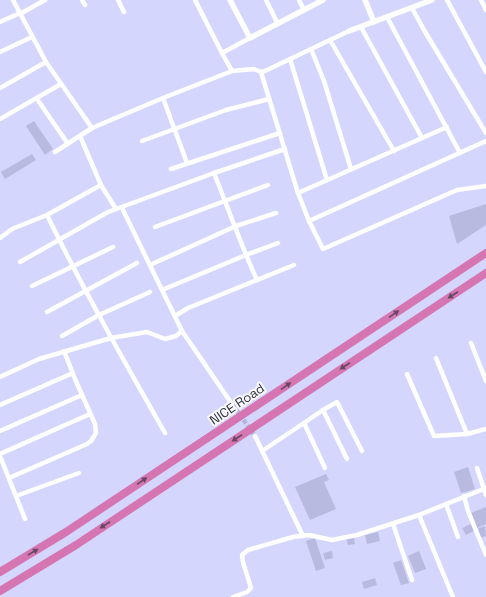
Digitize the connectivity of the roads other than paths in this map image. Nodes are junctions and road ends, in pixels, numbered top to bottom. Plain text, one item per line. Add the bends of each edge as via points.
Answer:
1 (13, 0) edge
2 (45, 0) edge
3 (82, 0) edge
4 (118, 0) edge
5 (195, 0) edge
6 (230, 0) edge
7 (266, 0) edge
8 (299, 0) edge
9 (323, 0) edge
10 (365, 0) edge
11 (432, 0) edge
12 (447, 0) edge
13 (481, 0) edge
14 (85, 5) dead end
15 (412, 8) junction
16 (304, 10) junction
17 (486, 10) edge
18 (124, 12) dead end
19 (20, 13) junction
20 (388, 17) junction
21 (0, 22) edge
22 (374, 22) junction
23 (278, 24) junction
24 (361, 27) junction
25 (349, 32) joint
26 (32, 37) junction
27 (250, 38) junction
28 (330, 40) junction
29 (311, 49) junction
30 (0, 52) edge
31 (222, 53) junction
32 (290, 59) junction
33 (46, 62) junction
34 (232, 71) junction
35 (261, 72) junction
36 (486, 72) edge
37 (61, 84) junction
38 (0, 88) edge
39 (163, 98) junction
40 (37, 99) junction
41 (269, 99) junction
42 (0, 119) edge
43 (447, 127) junction
44 (92, 128) junction
45 (174, 129) junction
46 (280, 133) junction
47 (486, 133) edge
48 (80, 136) junction
49 (422, 138) junction
50 (142, 141) dead end
51 (486, 141) edge
52 (68, 144) junction
53 (285, 149) junction
54 (394, 150) junction
55 (55, 152) dead end
56 (460, 152) junction
57 (187, 163) junction
58 (171, 169) dead end
59 (351, 169) junction
60 (214, 173) junction
61 (327, 180) junction
62 (101, 185) junction
63 (268, 185) dead end
64 (486, 186) edge
65 (298, 192) junction
66 (225, 201) junction
67 (122, 208) junction
68 (116, 209) junction
69 (276, 213) dead end
70 (47, 215) junction
71 (309, 221) junction
72 (236, 226) junction
73 (155, 227) dead end
74 (0, 238) edge
75 (59, 240) junction
76 (278, 243) dead end
77 (113, 247) dead end
78 (486, 253) edge
79 (246, 255) junction
80 (20, 262) dead end
81 (137, 263) dead end
82 (150, 265) junction
83 (294, 265) dead end
84 (74, 267) junction
85 (486, 273) edge
86 (257, 280) junction
87 (32, 286) dead end
88 (162, 290) junction
89 (86, 291) junction
90 (150, 292) dead end
91 (47, 312) dead end
92 (99, 315) junction
93 (175, 316) junction
94 (182, 331) junction
95 (62, 336) dead end
96 (112, 338) junction
97 (471, 344) dead end
98 (64, 351) junction
99 (436, 358) dead end
100 (73, 373) junction
101 (407, 374) dead end
102 (0, 377) edge
103 (486, 381) edge
104 (82, 395) junction
105 (0, 404) edge
106 (232, 404) tunnel mouth
107 (323, 410) junction
108 (90, 414) junction
109 (304, 423) junction
110 (486, 429) edge
111 (0, 431) edge
112 (165, 433) dead end
113 (467, 434) junction
114 (255, 436) tunnel mouth
115 (262, 451) junction
116 (362, 451) dead end
117 (0, 455) edge
118 (347, 459) dead end
119 (325, 468) dead end
120 (477, 468) dead end
121 (79, 473) dead end
122 (9, 478) junction
123 (485, 488) edge
124 (486, 495) edge
125 (16, 496) junction
126 (464, 496) junction
127 (446, 504) junction
128 (419, 515) junction
129 (25, 519) dead end
130 (393, 524) junction
131 (303, 536) junction
132 (458, 537) dead end
133 (486, 555) edge
134 (0, 572) edge
135 (412, 580) dead end
136 (0, 591) edge
137 (233, 597) edge
138 (453, 597) edge

1 - 19 street
2 - 19 street
3 - 14 street
4 - 18 street
5 - 31 street
6 - 27 street
7 - 23 street
8 - 16 street
9 - 16 street
10 - 22 street
11 - 15 street
12 - 36 street
13 - 17 street
15 - 20 street
15 - 47 street
16 - 23 street
19 - 21 street
19 - 26 street
20 - 22 street
20 - 43 street
22 - 24 street
23 - 27 street
24 - 25 street
24 - 49 street
25 - 28 street
26 - 30 street
26 - 33 street
27 - 31 street
28 - 29 street
28 - 54 street
29 - 32 street
29 - 59 street via 324,81
31 - 34 street
32 - 35 street
32 - 61 street
33 - 37 street
33 - 38 street
34 - 35 street via 254,69
34 - 39 street
35 - 41 street
37 - 40 street
37 - 44 street
39 - 44 street
39 - 45 street
40 - 42 street
40 - 52 street
41 - 45 street via 226,110
41 - 46 street
43 - 49 street
43 - 56 street
44 - 48 street
45 - 50 street
45 - 57 street
46 - 53 street
46 - 57 street
48 - 52 street
48 - 62 street
49 - 54 street
51 - 56 street
52 - 55 street
53 - 60 street
53 - 65 street
54 - 59 street
56 - 71 street
57 - 58 street
59 - 61 street
60 - 66 street
60 - 67 street
61 - 65 street
62 - 68 street
62 - 70 street
63 - 66 street
64 - 71 street via 457,190 323,249
65 - 71 street
66 - 72 street
66 - 73 street
67 - 68 street
67 - 82 street
68 - 75 street
69 - 72 street
70 - 74 street via 12,229
70 - 75 street
72 - 79 street
72 - 82 street
75 - 80 street
75 - 84 street
76 - 79 street
77 - 84 street
134 -> 78 highway, NICE Road via 66,532
79 - 86 street
79 - 88 street
81 - 89 street
82 - 88 street
83 - 86 street
84 - 87 street
84 - 89 street
85 -> 136 highway via 82,541
86 - 93 street via 188,308
88 - 93 street
89 - 91 street
89 - 92 street
90 - 92 street
92 - 95 street
92 - 96 street
93 - 94 street
94 - 96 street via 165,339 147,332
94 - 106 street
96 - 98 street
96 - 112 street
97 - 103 street
98 - 100 street
98 - 102 street
99 - 113 street
100 - 104 street
100 - 105 street
101 - 113 street via 434,436
104 - 108 street
104 - 111 street
107 - 109 street
107 - 116 street via 337,402
107 - 118 street
108 - 117 street
108 - 122 street via 96,433 91,441
109 - 115 street
109 - 119 street
110 - 113 street
114 - 115 street
115 - 131 street
117 - 122 street
120 - 123 street
121 - 125 street
122 - 125 street
123 - 124 street
123 - 126 street
125 - 129 street
126 - 127 street
126 - 133 street
127 - 128 street
127 - 132 street
128 - 130 street
128 - 138 street
130 - 131 street via 332,540
130 - 135 street
131 - 137 street via 244,553 242,562 251,588

